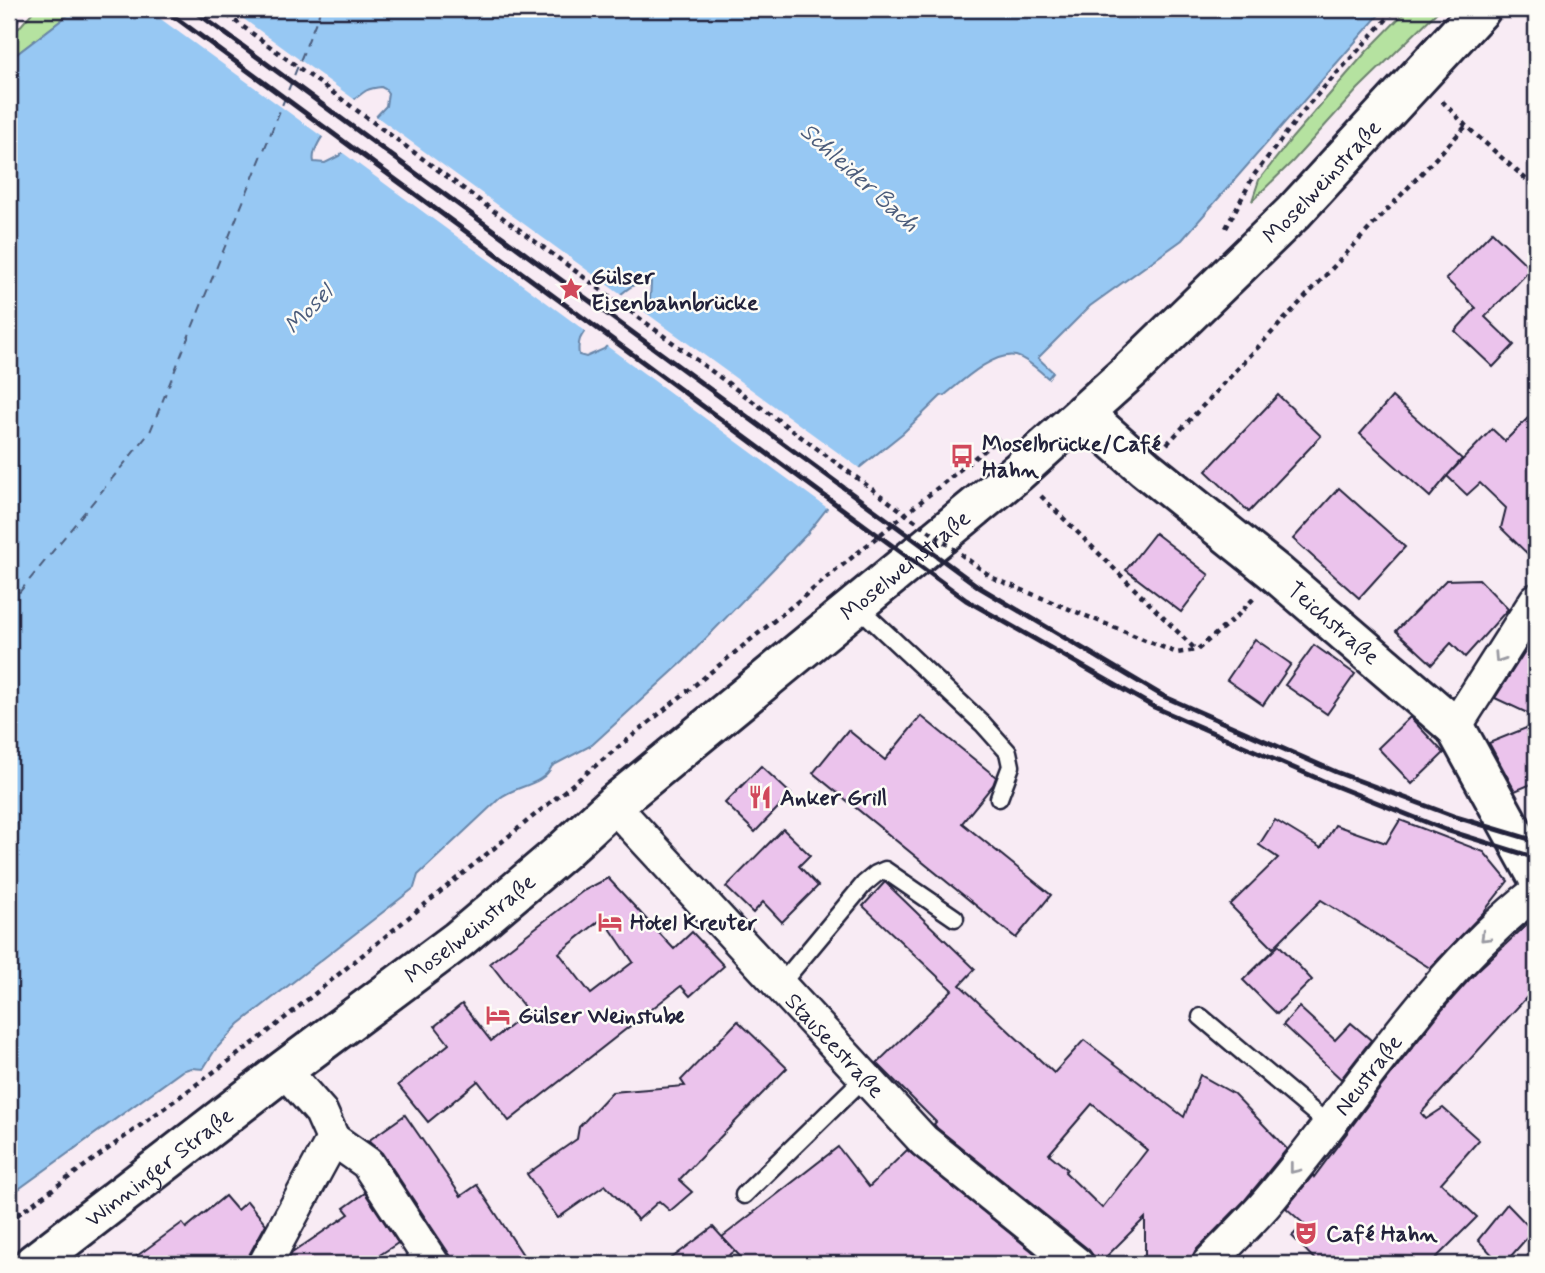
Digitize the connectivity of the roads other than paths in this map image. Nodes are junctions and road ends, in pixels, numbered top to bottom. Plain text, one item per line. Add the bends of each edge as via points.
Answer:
1 (1481, 9) edge
2 (1083, 413) junction
3 (1536, 600) edge
4 (856, 605) junction
5 (1455, 727) junction
6 (999, 798) dead end
7 (613, 805) junction
8 (1536, 874) edge
9 (1536, 892) edge
10 (955, 918) dead end
11 (780, 985) junction
12 (1201, 1017) dead end
13 (284, 1070) junction
14 (865, 1077) junction
15 (1329, 1125) junction
16 (333, 1139) junction
17 (744, 1195) dead end
18 (33, 1264) edge
19 (265, 1264) edge
20 (433, 1264) edge
21 (1077, 1264) edge
22 (1208, 1264) edge

1 - 2 main road, Moselweinstraße via 1293,213
2 - 4 main road, Moselweinstraße
2 - 5 main road, Teichstraße
3 -> 5 street
4 - 6 lane via 1008,752 1011,766
4 - 7 main road, Moselweinstraße
5 - 8 main road, Teichstraße
7 - 11 street, Stauseestraße
7 - 13 main road, Moselweinstraße via 458,940
9 -> 15 street, Neustraße via 1448,972
10 - 11 lane via 886,870 864,884
11 - 14 street, Stauseestraße
12 - 15 lane
13 - 16 street via 321,1112
13 - 18 main road, Winninger Straße
14 - 17 lane
14 - 21 street, Stauseestraße via 924,1141
15 -> 22 street, Neustraße via 1273,1196
16 - 19 street
16 - 20 street via 368,1163

